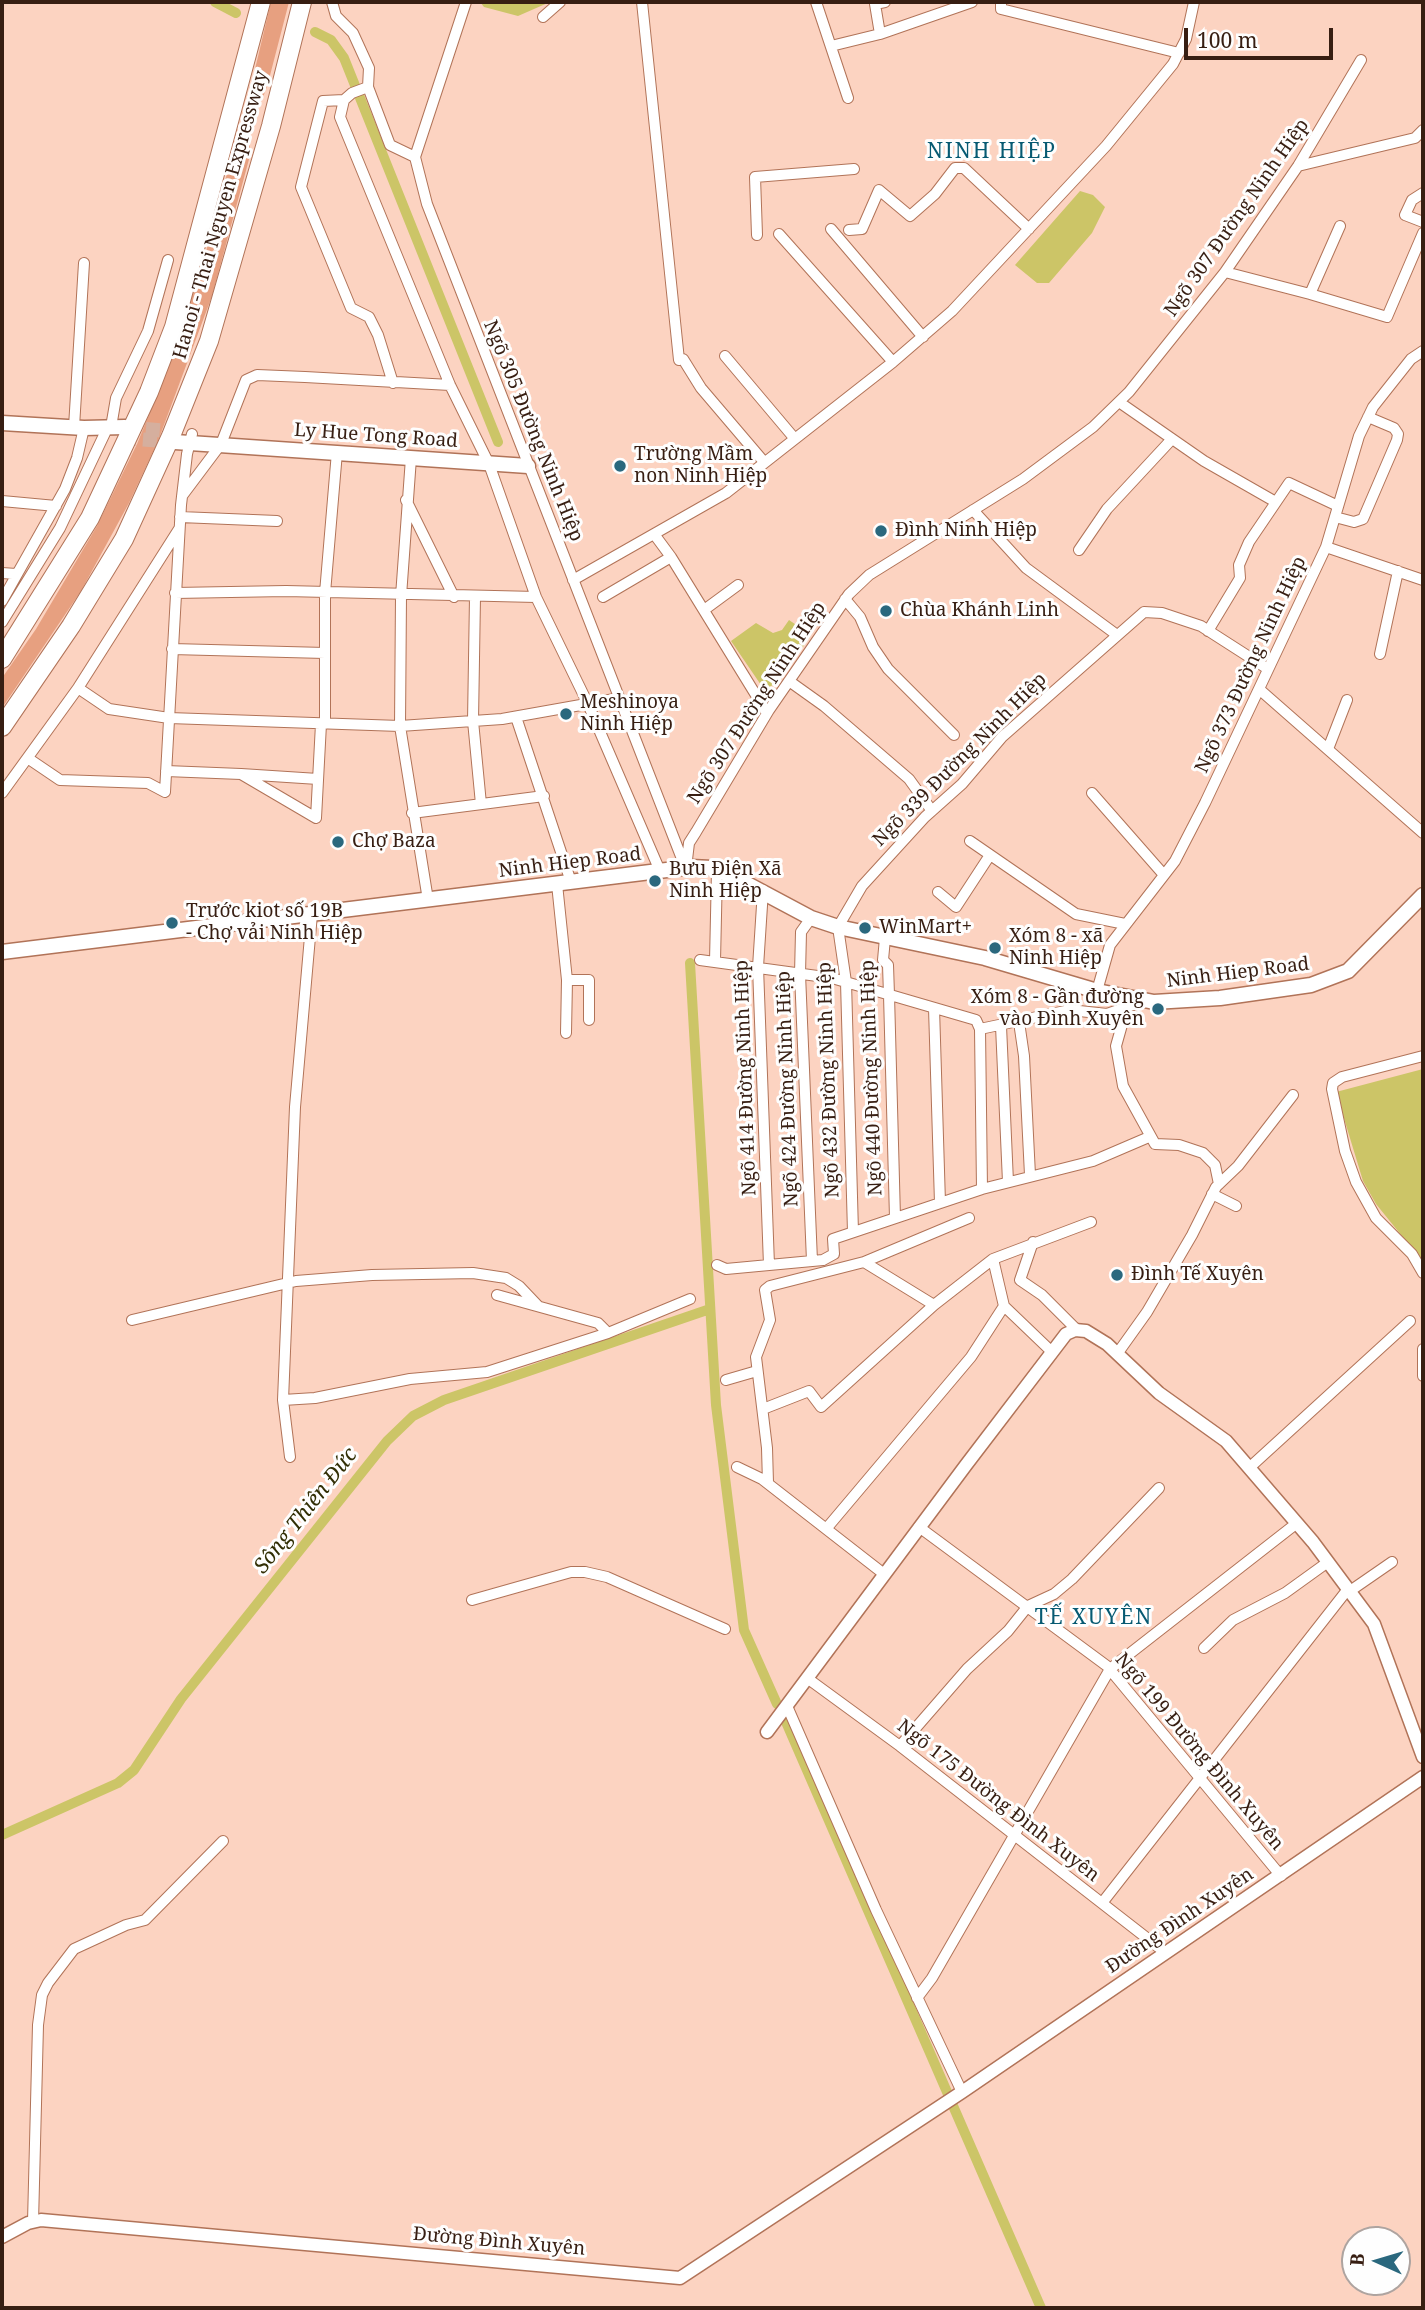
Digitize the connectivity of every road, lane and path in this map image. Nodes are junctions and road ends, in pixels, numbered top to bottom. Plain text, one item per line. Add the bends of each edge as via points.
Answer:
1 (261, 2) edge
2 (302, 2) edge
3 (332, 2) edge
4 (467, 2) edge
5 (560, 2) edge
6 (642, 2) edge
7 (816, 2) edge
8 (885, 2) edge
9 (972, 2) edge
10 (1000, 2) edge
11 (1194, 2) edge
12 (543, 18) dead end
13 (880, 34) junction
14 (831, 46) junction
15 (1179, 53) junction
16 (1361, 60) dead end
17 (366, 88) junction
18 (348, 96) junction
19 (848, 98) dead end
20 (1423, 130) edge
21 (415, 157) junction
22 (1298, 166) junction
23 (854, 169) dead end
24 (1423, 193) edge
25 (1423, 222) edge
26 (1340, 226) dead end
27 (831, 229) dead end
28 (1029, 229) junction
29 (849, 230) dead end
30 (1423, 233) edge
31 (779, 234) dead end
32 (757, 236) dead end
33 (168, 260) dead end
34 (84, 263) dead end
35 (1225, 272) junction
36 (1310, 294) junction
37 (923, 337) junction
38 (1423, 351) edge
39 (725, 356) dead end
40 (892, 362) junction
41 (393, 383) junction
42 (450, 385) junction
43 (1119, 402) junction
44 (1368, 417) junction
45 (2, 423) edge
46 (79, 428) junction
47 (116, 431) junction
48 (184, 438) joint
49 (794, 439) junction
50 (1172, 439) junction
51 (221, 444) junction
52 (337, 452) junction
53 (411, 458) junction
54 (764, 462) junction
55 (489, 464) junction
56 (528, 467) junction
57 (183, 496) junction
58 (406, 500) junction
59 (2, 501) edge
60 (1275, 501) junction
61 (56, 506) junction
62 (1338, 506) junction
63 (973, 510) junction
64 (180, 517) junction
65 (1335, 517) junction
66 (277, 521) dead end
67 (180, 529) junction
68 (654, 534) junction
69 (1326, 547) junction
70 (1079, 550) dead end
71 (671, 557) junction
72 (1398, 571) junction
73 (2, 573) edge
74 (16, 574) junction
75 (573, 580) junction
76 (1423, 580) edge
77 (738, 585) dead end
78 (175, 593) junction
79 (325, 593) junction
80 (401, 596) junction
81 (454, 597) junction
82 (475, 597) junction
83 (536, 597) junction
84 (603, 597) dead end
85 (845, 599) junction
86 (2, 601) edge
87 (704, 610) junction
88 (2, 622) edge
89 (1208, 631) junction
90 (1117, 635) junction
91 (172, 649) junction
92 (325, 653) junction
93 (1380, 654) dead end
94 (2, 659) edge
95 (1268, 669) junction
96 (789, 681) junction
97 (78, 688) junction
98 (1258, 690) junction
99 (620, 698) junction
100 (1347, 700) dead end
101 (588, 704) junction
102 (767, 713) junction
103 (516, 717) junction
104 (169, 719) junction
105 (474, 721) junction
106 (323, 724) junction
107 (400, 726) junction
108 (2, 727) edge
109 (954, 735) dead end
110 (1328, 750) junction
111 (29, 759) junction
112 (166, 771) junction
113 (241, 774) junction
114 (318, 779) junction
115 (2, 793) edge
116 (1092, 793) dead end
117 (544, 796) junction
118 (481, 804) junction
119 (932, 811) junction
120 (412, 813) junction
121 (1421, 827) edge
122 (970, 841) dead end
123 (990, 855) junction
124 (686, 868) junction
125 (717, 870) junction
126 (660, 871) junction
127 (1164, 875) junction
128 (564, 883) junction
129 (763, 890) junction
130 (939, 892) dead end
131 (1423, 895) edge
132 (428, 900) junction
133 (312, 914) junction
134 (811, 918) junction
135 (1125, 924) junction
136 (838, 927) junction
137 (885, 938) junction
138 (2, 952) edge
139 (700, 960) dead end
140 (715, 961) junction
141 (758, 967) junction
142 (800, 974) junction
143 (567, 980) junction
144 (846, 982) junction
145 (1074, 984) junction
146 (1097, 990) junction
147 (889, 995) junction
148 (1154, 1002) junction
149 (1127, 1007) junction
150 (934, 1008) junction
151 (1070, 1010) junction
152 (589, 1020) dead end
153 (1019, 1022) junction
154 (1001, 1026) junction
155 (980, 1029) junction
156 (566, 1033) dead end
157 (1423, 1056) edge
158 (1293, 1095) dead end
159 (1152, 1140) junction
160 (1030, 1175) junction
161 (1007, 1182) junction
162 (1219, 1184) junction
163 (982, 1189) junction
164 (1212, 1194) junction
165 (940, 1203) junction
166 (1236, 1206) dead end
167 (895, 1218) junction
168 (969, 1218) dead end
169 (1091, 1222) dead end
170 (853, 1232) junction
171 (1033, 1242) junction
172 (993, 1259) junction
173 (812, 1261) junction
174 (864, 1262) junction
175 (717, 1265) dead end
176 (769, 1265) junction
177 (1423, 1273) edge
178 (288, 1283) junction
179 (497, 1296) dead end
180 (690, 1299) dead end
181 (538, 1306) junction
182 (934, 1306) junction
183 (1004, 1306) junction
184 (132, 1320) dead end
185 (1410, 1321) dead end
186 (1077, 1331) junction
187 (608, 1333) junction
188 (1423, 1349) edge
189 (1052, 1352) junction
190 (1117, 1354) junction
191 (757, 1371) junction
192 (1423, 1376) edge
193 (726, 1380) dead end
194 (283, 1401) junction
195 (763, 1409) junction
196 (290, 1457) dead end
197 (737, 1467) dead end
198 (1249, 1468) junction
199 (768, 1483) junction
200 (1159, 1488) dead end
201 (1297, 1523) junction
202 (919, 1527) junction
203 (826, 1529) junction
204 (1328, 1562) junction
205 (1392, 1562) dead end
206 (884, 1574) junction
207 (1349, 1590) junction
208 (472, 1600) dead end
209 (1028, 1606) junction
210 (725, 1629) dead end
211 (1204, 1648) dead end
212 (1110, 1669) junction
213 (807, 1678) junction
214 (787, 1706) junction
215 (767, 1732) dead end
216 (900, 1746) junction
217 (1423, 1757) edge
218 (1423, 1777) edge
219 (1202, 1778) junction
220 (1012, 1835) junction
221 (223, 1841) dead end
222 (1281, 1877) junction
223 (1102, 1903) junction
224 (1166, 1953) junction
225 (917, 1998) junction
226 (960, 2094) junction
227 (33, 2222) junction
228 (2, 2237) edge

1 - 94 highway, Hanoi - Thai Nguyen Expressway via 174,327 149,392 90,518
2 - 108 highway, Hanoi - Thai Nguyen Expressway via 209,341 172,436 124,539
3 - 17 street via 336,16 365,53 369,68
4 - 21 street
5 - 12 street
6 - 54 street via 681,360
7 - 14 street
8 - 13 street via 875,4
9 - 13 street
10 - 15 street via 1001,9
11 - 15 street
13 - 14 street
14 - 19 street
15 - 28 street via 1106,146
16 - 22 street, Ngõ 307 Đường Ninh Hiệp
17 - 18 street
17 - 21 street via 390,145
18 - 41 street via 323,101 301,187 351,308 369,317 379,335
18 - 42 street via 340,117
20 - 22 street via 1415,138
21 - 56 street, Ngõ 305 Đường Ninh Hiệp via 429,210
22 - 35 street, Ngõ 307 Đường Ninh Hiệp
23 - 32 street via 755,177
24 - 25 street via 1412,200 1405,215
26 - 36 street
27 - 37 street
28 - 29 street via 964,168 955,168 910,216 879,190 862,229
28 - 37 street
30 - 36 street via 1387,317
31 - 40 street
33 - 47 street via 148,331 116,398
34 - 46 street
35 - 36 street
35 - 43 street, Ngõ 307 Đường Ninh Hiệp
37 - 40 street
38 - 44 street, Ngõ 373 Đường Ninh Hiệp via 1411,359
39 - 49 street
40 - 49 street
41 - 42 street
41 - 51 street via 257,376 247,380 241,390
42 - 55 street
43 - 50 street
43 - 63 street, Ngõ 307 Đường Ninh Hiệp via 1083,435
44 - 62 street, Ngõ 373 Đường Ninh Hiệp
44 - 65 street via 1394,428 1397,440 1363,519 1354,522
45 - 46 main road
46 - 47 main road
46 - 61 street via 77,458
47 - 88 street
48 - 51 main road, Ly Hue Tong Road
48 - 57 street
49 - 54 street
50 - 60 street
50 - 70 street via 1107,509
51 - 52 main road, Ly Hue Tong Road
51 - 57 street
52 - 53 main road, Ly Hue Tong Road
52 - 79 street
53 - 55 main road, Ly Hue Tong Road
53 - 58 street
54 - 68 street via 726,494
55 - 56 main road, Ly Hue Tong Road
55 - 83 street
56 - 75 street, Ngõ 305 Đường Ninh Hiệp
57 - 64 street
58 - 80 street
58 - 81 street
59 - 61 street
60 - 62 street via 1289,483
60 - 89 street via 1239,565 1240,578
61 - 74 street
62 - 65 street, Ngõ 373 Đường Ninh Hiệp
63 - 85 street, Ngõ 307 Đường Ninh Hiệp via 869,575
63 - 90 street via 1026,568
64 - 66 street
64 - 67 street
65 - 69 street, Ngõ 373 Đường Ninh Hiệp
67 - 78 street
67 - 97 street
68 - 71 street
68 - 75 street
69 - 72 street
69 - 95 street, Ngõ 373 Đường Ninh Hiệp
71 - 84 street
71 - 87 street
72 - 76 street
72 - 93 street
73 - 74 street
74 - 86 street
75 - 99 street, Ngõ 305 Đường Ninh Hiệp
77 - 87 street
78 - 79 street
78 - 91 street
79 - 80 street
79 - 92 street
80 - 81 street
80 - 107 street
81 - 82 street
82 - 83 street
82 - 105 street
83 - 101 street
85 - 96 street, Ngõ 307 Đường Ninh Hiệp
85 - 109 street via 888,668
87 - 102 street
89 - 90 street, Ngõ 339 Đường Ninh Hiệp via 1162,613 1144,612
89 - 95 street, Ngõ 339 Đường Ninh Hiệp
90 - 119 street, Ngõ 339 Đường Ninh Hiệp via 1002,737
91 - 92 street
91 - 104 street
92 - 106 street
95 - 98 street, Ngõ 373 Đường Ninh Hiệp
96 - 102 street, Ngõ 307 Đường Ninh Hiệp
96 - 119 street via 909,779
97 - 104 street via 109,709
97 - 111 street
98 - 110 street
98 - 127 street, Ngõ 373 Đường Ninh Hiệp via 1205,803
99 - 101 street
99 - 124 street, Ngõ 305 Đường Ninh Hiệp
100 - 110 street
101 - 103 street
101 - 126 street
102 - 124 street, Ngõ 307 Đường Ninh Hiệp via 689,843
103 - 105 street
103 - 117 street
104 - 106 street
104 - 112 street
105 - 107 street
105 - 118 street
106 - 107 street
106 - 114 street
107 - 120 street
110 - 121 street
111 - 112 street via 60,780 148,783 165,792
111 - 115 street
112 - 113 street
113 - 114 street
113 - 114 street via 316,818
116 - 127 street
117 - 118 street
117 - 128 street
118 - 120 street
119 - 136 street, Ngõ 339 Đường Ninh Hiệp via 862,886
120 - 132 street
122 - 123 street
123 - 130 street via 956,907
123 - 135 street via 1076,914
124 - 125 main road, Ninh Hiep Road
124 - 126 main road, Ninh Hiep Road
125 - 129 main road, Ninh Hiep Road
125 - 140 street
126 - 128 main road, Ninh Hiep Road
127 - 135 street, Ngõ 373 Đường Ninh Hiệp
128 - 132 main road, Ninh Hiep Road
128 - 143 street
129 - 134 main road, Ninh Hiep Road
129 - 141 street, Ngõ 414 Đường Ninh Hiệp
131 - 148 main road, Ninh Hiep Road via 1348,971 1311,985
132 - 133 main road, Ninh Hiep Road
133 - 138 main road, Ninh Hiep Road
133 - 178 street via 295,1107
134 - 136 main road, Ninh Hiep Road
134 - 142 street, Ngõ 424 Đường Ninh Hiệp via 801,932
135 - 146 street, Ngõ 373 Đường Ninh Hiệp via 1110,945
136 - 137 main road, Ninh Hiep Road
136 - 144 street, Ngõ 432 Đường Ninh Hiệp
137 - 145 main road, Ninh Hiep Road via 985,958
137 - 147 street, Ngõ 440 Đường Ninh Hiệp via 883,960 888,965
139 - 140 street
140 - 141 street
141 - 142 street
141 - 176 street, Ngõ 414 Đường Ninh Hiệp
142 - 144 street
142 - 173 street, Ngõ 424 Đường Ninh Hiệp
143 - 152 street via 589,980
143 - 156 street
144 - 147 street
144 - 170 street, Ngõ 432 Đường Ninh Hiệp
145 - 146 main road, Ninh Hiep Road
145 - 151 street
146 - 148 main road, Ninh Hiep Road
147 - 150 street
147 - 167 street, Ngõ 440 Đường Ninh Hiệp
148 - 149 street
149 - 151 street via 1107,1014
149 - 159 street via 1116,1046 1118,1070
150 - 155 street via 976,1020
150 - 165 street
151 - 153 street
153 - 154 street
153 - 160 street
154 - 155 street
154 - 161 street
155 - 163 street
157 - 177 street via 1342,1077 1332,1089 1356,1182 1376,1217 1412,1254
158 - 162 street
159 - 160 street via 1093,1161
159 - 162 street via 1203,1153 1215,1165
160 - 161 street
161 - 163 street
162 - 164 street
163 - 165 street
164 - 166 street
164 - 190 street via 1147,1312
165 - 167 street
167 - 170 street
168 - 174 street
169 - 171 street
170 - 173 street via 833,1239 834,1254
171 - 172 street
171 - 186 street via 1020,1280
172 - 182 street
172 - 183 street
173 - 176 street
174 - 182 street
174 - 191 street via 765,1290 770,1320 756,1357
175 - 176 street via 726,1269
178 - 181 street via 472,1273 506,1278
178 - 184 street
178 - 194 street
179 - 181 street
180 - 187 street
181 - 187 street via 598,1323
182 - 195 street via 821,1407 809,1391
183 - 189 street
183 - 203 street via 939,1398
185 - 198 street
186 - 189 street via 1066,1334
186 - 190 street via 1086,1331
187 - 194 street via 487,1372 410,1379
188 - 192 street
189 - 202 street
190 - 198 street via 1159,1393 1226,1441
191 - 193 street
191 - 195 street
194 - 196 street
195 - 199 street
197 - 199 street
198 - 201 street
199 - 203 street
200 - 209 street via 1072,1579
201 - 204 street
201 - 212 street
202 - 206 street
202 - 209 street, Ngõ 199 Đường Đình Xuyên
203 - 206 street
204 - 207 street
204 - 211 street via 1233,1620
205 - 207 street
206 - 213 street
207 - 217 street via 1374,1624
207 - 219 street
208 - 210 street via 585,1572 607,1577
209 - 212 street, Ngõ 199 Đường Đình Xuyên
209 - 216 street
212 - 219 street, Ngõ 199 Đường Đình Xuyên
212 - 220 street
213 - 214 street
213 - 216 street, Ngõ 175 Đường Đình Xuyên
214 - 215 street
214 - 225 street
216 - 220 street, Ngõ 175 Đường Đình Xuyên
218 - 222 street, Đường Đình Xuyên
219 - 222 street, Ngõ 199 Đường Đình Xuyên
219 - 223 street
220 - 223 street, Ngõ 175 Đường Đình Xuyên
220 - 225 street
221 - 227 street via 145,1920 74,1949 42,1995
222 - 224 street, Đường Đình Xuyên
223 - 224 street, Ngõ 175 Đường Đình Xuyên
224 - 226 street, Đường Đình Xuyên
225 - 226 street
226 - 227 street, Đường Đình Xuyên via 680,2278
227 - 228 street, Đường Đình Xuyên

